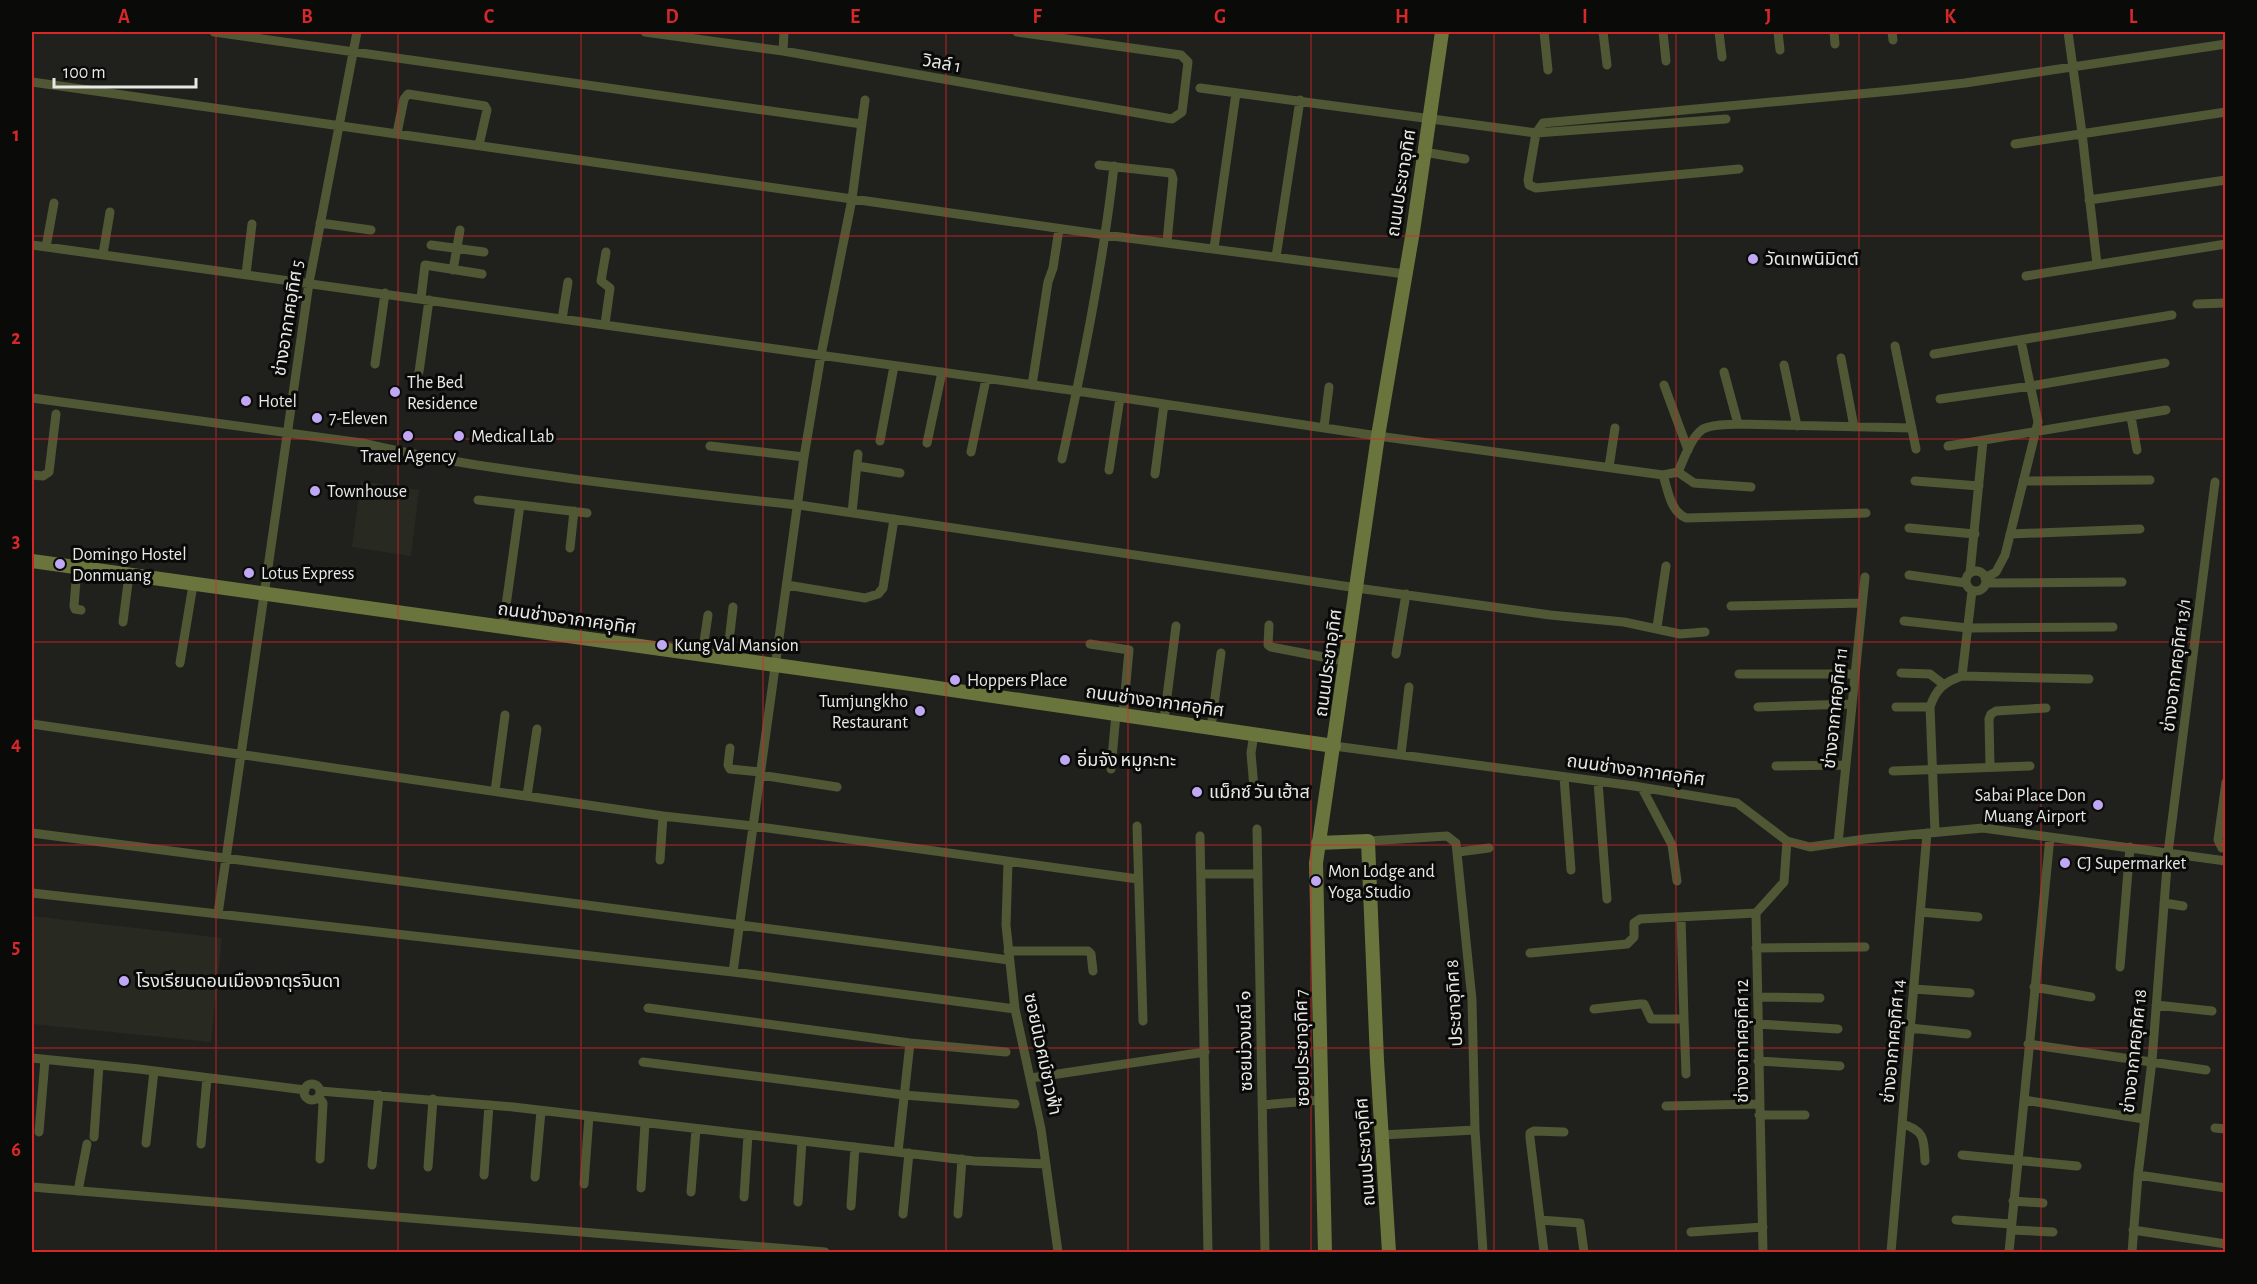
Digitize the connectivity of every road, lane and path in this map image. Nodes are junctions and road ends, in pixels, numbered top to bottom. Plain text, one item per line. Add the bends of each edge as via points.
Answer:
1 (214, 32) edge
2 (357, 32) edge
3 (645, 32) edge
4 (784, 32) edge
5 (1017, 32) edge
6 (1442, 32) edge
7 (1544, 32) edge
8 (1603, 32) edge
9 (1663, 32) edge
10 (1719, 32) edge
11 (1778, 32) edge
12 (1834, 32) edge
13 (2068, 32) edge
14 (1835, 44) dead end
15 (2226, 44) edge
16 (1780, 50) dead end
17 (783, 51) junction
18 (353, 53) junction
19 (1722, 57) dead end
20 (1666, 61) dead end
21 (1607, 65) dead end
22 (2073, 67) junction
23 (1548, 70) dead end
24 (32, 82) edge
25 (1200, 88) dead end
26 (1236, 93) junction
27 (865, 100) dead end
28 (1300, 100) junction
29 (2226, 112) edge
30 (1430, 118) junction
31 (1726, 118) dead end
32 (862, 124) junction
33 (339, 125) junction
34 (397, 133) junction
35 (2082, 133) junction
36 (1536, 134) junction
37 (2015, 144) dead end
38 (479, 145) junction
39 (1424, 152) junction
40 (1465, 159) dead end
41 (1098, 165) dead end
42 (1114, 166) junction
43 (1739, 169) dead end
44 (2226, 180) edge
45 (852, 199) junction
46 (2089, 200) junction
47 (54, 203) dead end
48 (110, 212) dead end
49 (320, 223) junction
50 (252, 225) dead end
51 (1059, 229) junction
52 (371, 230) dead end
53 (460, 230) dead end
54 (1105, 235) junction
55 (1167, 242) junction
56 (431, 244) dead end
57 (2226, 244) edge
58 (32, 245) edge
59 (46, 247) junction
60 (457, 248) junction
61 (1214, 248) junction
62 (484, 252) dead end
63 (606, 252) dead end
64 (103, 254) junction
65 (1276, 257) junction
66 (2097, 264) junction
67 (453, 270) junction
68 (246, 274) junction
69 (482, 274) dead end
70 (1405, 274) junction
71 (2026, 276) dead end
72 (568, 282) dead end
73 (309, 283) junction
74 (385, 293) junction
75 (425, 299) junction
76 (2226, 303) edge
77 (2197, 304) dead end
78 (2172, 315) dead end
79 (562, 319) junction
80 (604, 324) junction
81 (2021, 341) junction
82 (1896, 346) dead end
83 (1934, 354) dead end
84 (821, 355) junction
85 (1841, 358) dead end
86 (2165, 363) dead end
87 (375, 364) dead end
88 (1784, 365) dead end
89 (894, 366) junction
90 (418, 372) dead end
91 (942, 372) junction
92 (1724, 372) dead end
93 (986, 379) junction
94 (1032, 385) junction
95 (1664, 385) dead end
96 (2031, 386) junction
97 (1329, 387) dead end
98 (1077, 391) junction
99 (32, 398) edge
100 (1120, 398) junction
101 (1940, 399) dead end
102 (1164, 404) junction
103 (2166, 410) dead end
104 (56, 414) dead end
105 (2131, 417) junction
106 (1738, 424) junction
107 (1797, 426) junction
108 (1324, 427) junction
109 (1854, 427) junction
110 (1912, 428) junction
111 (1615, 429) dead end
112 (287, 433) junction
113 (2036, 433) junction
114 (1378, 436) junction
115 (880, 441) dead end
116 (1983, 441) junction
117 (927, 443) dead end
118 (710, 446) dead end
119 (1948, 446) dead end
120 (1916, 449) dead end
121 (1688, 450) junction
122 (2138, 450) dead end
123 (971, 452) dead end
124 (858, 454) dead end
125 (804, 457) junction
126 (1062, 459) dead end
127 (857, 466) junction
128 (1609, 467) junction
129 (1109, 470) dead end
130 (1678, 472) junction
131 (900, 473) dead end
132 (1155, 474) dead end
133 (32, 475) edge
134 (1663, 475) junction
135 (2150, 480) dead end
136 (1915, 481) dead end
137 (2023, 481) junction
138 (2215, 482) dead end
139 (1978, 486) junction
140 (1751, 487) dead end
141 (478, 500) dead end
142 (520, 505) junction
143 (799, 505) junction
144 (574, 511) junction
145 (587, 513) dead end
146 (852, 513) junction
147 (1866, 513) dead end
148 (894, 519) junction
149 (1909, 528) dead end
150 (2140, 529) dead end
151 (1975, 534) junction
152 (2010, 534) junction
153 (570, 548) dead end
154 (32, 561) edge
155 (1666, 566) dead end
156 (77, 568) junction
157 (1970, 573) junction
158 (129, 575) junction
159 (1909, 575) dead end
160 (1865, 577) dead end
161 (1985, 580) junction
162 (2122, 582) dead end
163 (1966, 583) junction
164 (193, 585) junction
165 (787, 585) junction
166 (1357, 588) junction
167 (1972, 591) junction
168 (1406, 594) junction
169 (264, 595) junction
170 (1862, 603) junction
171 (1731, 606) dead end
172 (733, 607) dead end
173 (81, 610) dead end
174 (708, 615) dead end
175 (1904, 621) dead end
176 (123, 622) dead end
177 (1269, 624) dead end
178 (1176, 626) dead end
179 (503, 627) junction
180 (1657, 627) junction
181 (2113, 627) dead end
182 (1968, 628) junction
183 (1705, 632) dead end
184 (1090, 644) dead end
185 (1221, 653) dead end
186 (1396, 654) dead end
187 (702, 655) junction
188 (727, 658) junction
189 (1344, 661) junction
190 (180, 663) dead end
191 (775, 665) junction
192 (1901, 673) dead end
193 (1739, 674) dead end
194 (1854, 674) junction
195 (1962, 676) junction
196 (2089, 680) dead end
197 (1943, 684) junction
198 (1409, 687) dead end
199 (1852, 704) junction
200 (1758, 706) dead end
201 (1896, 706) dead end
202 (1930, 707) junction
203 (2046, 708) dead end
204 (1119, 714) junction
205 (505, 715) dead end
206 (1164, 720) junction
207 (32, 724) edge
208 (1211, 727) junction
209 (537, 729) dead end
210 (1254, 734) junction
211 (1334, 746) junction
212 (730, 748) dead end
213 (240, 753) junction
214 (1401, 754) junction
215 (1846, 765) junction
216 (1776, 766) dead end
217 (2030, 766) dead end
218 (1989, 767) junction
219 (1111, 769) dead end
220 (1932, 770) junction
221 (1893, 771) dead end
222 (760, 774) junction
223 (1564, 777) junction
224 (1598, 782) junction
225 (2226, 782) edge
226 (837, 788) dead end
227 (1254, 788) dead end
228 (1642, 788) junction
229 (495, 791) junction
230 (527, 796) junction
231 (663, 816) junction
232 (753, 826) junction
233 (1137, 826) dead end
234 (1257, 829) dead end
235 (32, 833) edge
236 (1931, 833) junction
237 (1200, 836) dead end
238 (2050, 837) junction
239 (1368, 841) junction
240 (1787, 841) junction
241 (1318, 843) junction
242 (1838, 843) junction
243 (2224, 846) edge
244 (1489, 848) dead end
245 (2130, 848) junction
246 (1458, 852) junction
247 (2168, 853) junction
248 (226, 858) junction
249 (660, 860) dead end
250 (2222, 860) edge
251 (1008, 862) junction
252 (1571, 870) dead end
253 (1201, 874) junction
254 (1258, 874) junction
255 (1138, 879) junction
256 (1677, 881) dead end
257 (32, 893) edge
258 (1607, 899) dead end
259 (2164, 903) junction
260 (2183, 906) dead end
261 (1920, 912) junction
262 (1756, 913) junction
263 (218, 914) junction
264 (1978, 917) dead end
265 (1681, 918) junction
266 (739, 925) junction
267 (1864, 947) dead end
268 (1756, 948) junction
269 (1530, 953) dead end
270 (1008, 955) junction
271 (2120, 967) dead end
272 (1093, 970) dead end
273 (733, 972) junction
274 (2034, 987) junction
275 (1914, 989) junction
276 (1970, 993) dead end
277 (2091, 997) dead end
278 (1759, 998) junction
279 (1820, 998) dead end
280 (2156, 1005) junction
281 (648, 1008) dead end
282 (1015, 1009) junction
283 (1594, 1009) dead end
284 (2212, 1011) dead end
285 (1684, 1019) junction
286 (1143, 1020) dead end
287 (1758, 1024) junction
288 (1910, 1028) junction
289 (1838, 1029) dead end
290 (1967, 1034) dead end
291 (910, 1043) junction
292 (2028, 1044) junction
293 (1006, 1052) dead end
294 (1205, 1052) junction
295 (32, 1058) edge
296 (45, 1059) junction
297 (1758, 1061) junction
298 (2152, 1061) junction
299 (643, 1062) dead end
300 (99, 1065) junction
301 (1840, 1066) dead end
302 (2206, 1070) dead end
303 (154, 1071) junction
304 (1686, 1074) dead end
305 (207, 1078) junction
306 (1031, 1078) junction
307 (320, 1094) junction
308 (379, 1095) junction
309 (904, 1095) junction
310 (433, 1099) junction
311 (1322, 1100) junction
312 (2024, 1100) junction
313 (1015, 1104) dead end
314 (1758, 1104) junction
315 (489, 1105) junction
316 (1262, 1105) junction
317 (1666, 1106) dead end
318 (541, 1111) junction
319 (1759, 1115) junction
320 (1804, 1115) dead end
321 (589, 1116) junction
322 (2144, 1119) junction
323 (645, 1123) junction
324 (1902, 1124) junction
325 (2215, 1128) dead end
326 (696, 1129) junction
327 (2226, 1129) edge
328 (1474, 1130) junction
329 (39, 1132) dead end
330 (1564, 1132) dead end
331 (748, 1135) junction
332 (1382, 1135) junction
333 (802, 1141) junction
334 (146, 1143) dead end
335 (201, 1144) dead end
336 (855, 1147) junction
337 (898, 1152) junction
338 (909, 1153) junction
339 (1962, 1155) dead end
340 (320, 1159) dead end
341 (2017, 1159) junction
342 (962, 1160) junction
343 (1925, 1161) dead end
344 (1046, 1164) junction
345 (372, 1165) dead end
346 (2076, 1166) dead end
347 (428, 1167) dead end
348 (2138, 1174) junction
349 (484, 1175) dead end
350 (535, 1178) dead end
351 (584, 1184) dead end
352 (32, 1187) edge
353 (641, 1188) dead end
354 (2226, 1188) edge
355 (78, 1191) junction
356 (691, 1192) dead end
357 (744, 1197) dead end
358 (2013, 1201) junction
359 (798, 1202) dead end
360 (2043, 1203) dead end
361 (851, 1206) dead end
362 (903, 1214) dead end
363 (958, 1214) dead end
364 (1540, 1220) junction
365 (1956, 1220) dead end
366 (1763, 1227) junction
367 (2011, 1227) junction
368 (2133, 1230) junction
369 (1691, 1232) dead end
370 (2053, 1232) dead end
371 (2226, 1244) edge
372 (825, 1252) edge
373 (1058, 1252) edge
374 (1208, 1252) edge
375 (1265, 1252) edge
376 (1325, 1252) edge
377 (1389, 1252) edge
378 (1483, 1252) edge
379 (1544, 1252) edge
380 (1584, 1252) edge
381 (1763, 1252) edge
382 (1891, 1252) edge
383 (2009, 1252) edge
384 (2132, 1252) edge

1 - 18 street
2 - 18 street, ช่างอากาศอุทิศ 5
3 - 17 street, วิลล์ 1
4 - 17 street
5 - 17 street, วิลล์ 1 via 1181,55 1188,62 1182,112 1172,118
6 - 30 street, ถนนประชาอุทิศ
7 - 23 street
8 - 21 street
9 - 20 street
10 - 19 street
11 - 16 street
12 - 14 street
13 - 22 street
15 - 22 street
18 - 32 street
18 - 33 street, ช่างอากาศอุทิศ 5
22 - 35 street
22 - 36 street via 1902,90 1543,123
24 - 33 street
25 - 26 street
26 - 28 street
26 - 61 street
27 - 32 street
28 - 30 street
28 - 65 street
29 - 35 street
30 - 36 street
30 - 39 street, ถนนประชาอุทิศ
31 - 36 street
32 - 45 street
33 - 34 street
33 - 49 street, ช่างอากาศอุทิศ 5
34 - 38 street
34 - 38 street via 408,94 485,106
35 - 37 street
35 - 46 street
36 - 43 street via 1528,180 1532,187
38 - 45 street
39 - 40 street
39 - 70 street, ถนนประชาอุทิศ
41 - 42 street
42 - 54 street
42 - 55 street via 1171,173
44 - 46 street
45 - 51 street
45 - 84 street
46 - 66 street
47 - 59 street
48 - 64 street
49 - 52 street
49 - 73 street, ช่างอากาศอุทิศ 5
50 - 68 street
51 - 54 street
51 - 94 street
53 - 60 street
54 - 55 street
54 - 98 street
55 - 61 street
56 - 60 street
57 - 66 street
58 - 59 street
59 - 64 street
60 - 62 street
60 - 67 street
61 - 65 street
63 - 80 street via 602,281 610,288
64 - 68 street
65 - 70 street
66 - 71 street
67 - 69 street
67 - 75 street via 425,265
68 - 73 street
70 - 114 street, ถนนประชาอุทิศ
72 - 79 street
73 - 74 street
73 - 112 street, ช่างอากาศอุทิศ 5
74 - 75 street
74 - 87 street
75 - 79 street
75 - 90 street
76 - 77 street
78 - 81 street
79 - 80 street
80 - 84 street
81 - 83 street
81 - 96 street
82 - 110 street
84 - 89 street
84 - 125 street
85 - 109 street
86 - 96 street
88 - 107 street
89 - 91 street
89 - 115 street
91 - 93 street
91 - 117 street
92 - 106 street
93 - 94 street
93 - 123 street
94 - 98 street
95 - 121 street
96 - 101 street
96 - 113 street via 2037,409
97 - 108 street
98 - 100 street
98 - 126 street
99 - 112 street
100 - 102 street
100 - 129 street
102 - 108 street
102 - 132 street
103 - 105 street
104 - 133 street via 49,472
105 - 113 street
105 - 122 street
106 - 107 street
106 - 121 street via 1702,430
107 - 109 street
108 - 114 street
109 - 110 street
110 - 120 street
111 - 128 street
112 - 143 street via 526,472
112 - 169 street, ช่างอากาศอุทิศ 5
113 - 116 street
113 - 137 street
114 - 128 street
114 - 166 street, ถนนประชาอุทิศ
116 - 119 street
116 - 139 street
118 - 125 street
121 - 130 street
124 - 127 street
125 - 143 street
127 - 131 street
127 - 146 street
128 - 134 street
130 - 134 street
130 - 140 street via 1694,483
134 - 147 street via 1672,505 1678,515 1686,518
135 - 137 street
136 - 139 street
137 - 152 street
138 - 247 street, ช่างอากาศอุทิศ 13/1
139 - 151 street
141 - 142 street
142 - 144 street
142 - 179 street
143 - 146 street
143 - 165 street
144 - 145 street
144 - 153 street
146 - 148 street
148 - 165 street via 883,588 878,594 865,598
148 - 166 street
149 - 151 street
150 - 152 street
151 - 157 street
152 - 161 street via 2000,566
154 - 156 street, ถนนช่างอากาศอุทิศ
155 - 180 street
156 - 158 street, ถนนช่างอากาศอุทิศ
156 - 173 street via 74,606
157 - 161 street via 1982,573
157 - 163 street
158 - 164 street, ถนนช่างอากาศอุทิศ
158 - 176 street
159 - 163 street
160 - 170 street, ช่างอากาศอุทิศ 11
161 - 162 street
161 - 167 street via 1983,588
163 - 167 street
164 - 169 street, ถนนช่างอากาศอุทิศ
164 - 190 street
165 - 191 street
166 - 168 street
166 - 189 street, ถนนประชาอุทิศ
167 - 182 street
168 - 180 street
168 - 186 street
169 - 179 street, ถนนช่างอากาศอุทิศ
169 - 213 street, ช่างอากาศอุทิศ 5
170 - 171 street
170 - 194 street, ช่างอากาศอุทิศ 11
172 - 188 street
174 - 187 street
175 - 182 street
177 - 189 street via 1271,647
178 - 206 street
179 - 187 street, ถนนช่างอากาศอุทิศ
180 - 183 street via 1680,634
181 - 182 street
182 - 195 street
184 - 204 street via 1129,650
185 - 208 street
187 - 188 street, ถนนช่างอากาศอุทิศ
188 - 191 street, ถนนช่างอากาศอุทิศ
189 - 211 street, ถนนประชาอุทิศ
191 - 204 street, ถนนช่างอากาศอุทิศ
191 - 222 street
192 - 197 street via 1929,674
193 - 194 street
194 - 199 street, ช่างอากาศอุทิศ 11
195 - 196 street
195 - 197 street
197 - 202 street
198 - 214 street
199 - 200 street
199 - 215 street, ช่างอากาศอุทิศ 11
201 - 202 street
202 - 220 street, ช่างอากาศอุทิศ 14
203 - 218 street via 1991,714
204 - 206 street, ถนนช่างอากาศอุทิศ
204 - 219 street
205 - 229 street
206 - 208 street, ถนนช่างอากาศอุทิศ
207 - 213 street
208 - 210 street, ถนนช่างอากาศอุทิศ
209 - 230 street
210 - 211 street, ถนนช่างอากาศอุทิศ
210 - 227 street
211 - 214 street, ถนนช่างอากาศอุทิศ
211 - 241 street, ถนนประชาอุทิศ
212 - 222 street via 730,769
213 - 229 street
213 - 248 street, ช่างอากาศอุทิศ 5
214 - 223 street, ถนนช่างอากาศอุทิศ
215 - 216 street
215 - 242 street, ช่างอากาศอุทิศ 11
217 - 218 street
218 - 220 street
220 - 221 street
220 - 236 street, ช่างอากาศอุทิศ 14
222 - 226 street
222 - 232 street
223 - 224 street, ถนนช่างอากาศอุทิศ
223 - 252 street
224 - 228 street, ถนนช่างอากาศอุทิศ
224 - 258 street
225 - 243 street via 2218,840
228 - 240 street, ถนนช่างอากาศอุทิศ via 1737,803
228 - 256 street via 1672,845
229 - 230 street
230 - 231 street
231 - 232 street
231 - 249 street
232 - 251 street
232 - 266 street
233 - 255 street
234 - 254 street, ซอยม่วงมณี ๑
235 - 248 street
236 - 238 street, ถนนช่างอากาศอุทิศ via 1983,828
236 - 242 street, ถนนช่างอากาศอุทิศ
236 - 261 street, ช่างอากาศอุทิศ 14
237 - 253 street
238 - 245 street, ถนนช่างอากาศอุทิศ
238 - 274 street
239 - 241 street
239 - 246 street via 1447,836 1456,843
239 - 332 street, ถนนประชาอุทิศ
240 - 242 street, ถนนช่างอากาศอุทิศ via 1810,847
240 - 262 street via 1784,882
241 - 311 street, ซอยประชาอุทิศ 7
243 - 250 street
244 - 246 street
245 - 247 street, ถนนช่างอากาศอุทิศ
245 - 271 street
246 - 328 street, ประชาอุทิศ 8 via 1472,1000
247 - 250 street, ถนนช่างอากาศอุทิศ
247 - 259 street, ช่างอากาศอุทิศ 18
248 - 263 street, ช่างอากาศอุทิศ 5
248 - 266 street
251 - 255 street
251 - 270 street, ซอยนิเวศม์ชาวฟ้า
253 - 254 street
253 - 294 street
254 - 316 street, ซอยม่วงมณี ๑
255 - 286 street
257 - 263 street
259 - 260 street
259 - 280 street, ช่างอากาศอุทิศ 18
261 - 264 street
261 - 275 street, ช่างอากาศอุทิศ 14
262 - 265 street
262 - 268 street, ช่างอากาศอุทิศ 12
263 - 273 street
265 - 269 street via 1636,921 1634,937 1627,944
265 - 285 street
266 - 270 street
266 - 273 street
267 - 268 street
268 - 278 street, ช่างอากาศอุทิศ 12
270 - 272 street via 1088,951
270 - 282 street, ซอยนิเวศม์ชาวฟ้า
273 - 282 street
274 - 277 street
274 - 292 street
275 - 276 street
275 - 288 street, ช่างอากาศอุทิศ 14
278 - 279 street
278 - 287 street, ช่างอากาศอุทิศ 12
280 - 284 street
280 - 298 street, ช่างอากาศอุทิศ 18
281 - 291 street
282 - 306 street, ซอยนิเวศม์ชาวฟ้า
283 - 285 street via 1644,1004 1651,1019
285 - 304 street
287 - 289 street
287 - 297 street, ช่างอากาศอุทิศ 12
288 - 290 street
288 - 324 street, ช่างอากาศอุทิศ 14
291 - 293 street
291 - 309 street
292 - 298 street
292 - 312 street
294 - 306 street
294 - 374 street
295 - 296 street
296 - 300 street
296 - 329 street
297 - 301 street
297 - 314 street, ช่างอากาศอุทิศ 12
298 - 302 street
298 - 322 street, ช่างอากาศอุทิศ 18
299 - 309 street
300 - 303 street
300 - 355 street via 90,1140
303 - 305 street
303 - 334 street
305 - 307 street via 305,1090 311,1084 319,1087
305 - 335 street
306 - 344 street, ซอยนิเวศม์ชาวฟ้า
307 - 308 street
307 - 340 street
308 - 310 street
308 - 345 street
309 - 313 street
309 - 337 street
310 - 315 street
310 - 347 street
311 - 316 street
311 - 376 street, ซอยประชาอุทิศ 7
312 - 322 street
312 - 341 street
314 - 317 street
314 - 319 street, ช่างอากาศอุทิศ 12
315 - 318 street
315 - 349 street
316 - 375 street, ซอยม่วงมณี ๑
318 - 321 street
318 - 350 street
319 - 320 street
319 - 366 street, ช่างอากาศอุทิศ 12
321 - 323 street
321 - 351 street
322 - 348 street, ช่างอากาศอุทิศ 18
323 - 326 street
323 - 353 street
324 - 343 street via 1919,1132 1924,1140
324 - 382 street, ช่างอากาศอุทิศ 14
325 - 327 street
326 - 331 street
326 - 356 street
328 - 332 street
328 - 378 street, ประชาอุทิศ 8
330 - 364 street via 1530,1133
331 - 333 street
331 - 357 street
332 - 377 street, ถนนประชาอุทิศ
333 - 336 street
333 - 359 street
336 - 337 street
336 - 361 street
337 - 338 street
338 - 342 street
338 - 362 street
339 - 341 street
341 - 346 street
341 - 358 street
342 - 344 street
342 - 363 street
344 - 373 street, ซอยนิเวศม์ชาวฟ้า
348 - 354 street
348 - 368 street, ช่างอากาศอุทิศ 18
352 - 355 street
355 - 372 street
358 - 360 street
358 - 367 street
364 - 379 street
364 - 380 street via 1580,1223
365 - 367 street
366 - 369 street
366 - 381 street, ช่างอากาศอุทิศ 12
367 - 370 street
367 - 383 street
368 - 371 street
368 - 384 street, ช่างอากาศอุทิศ 18

